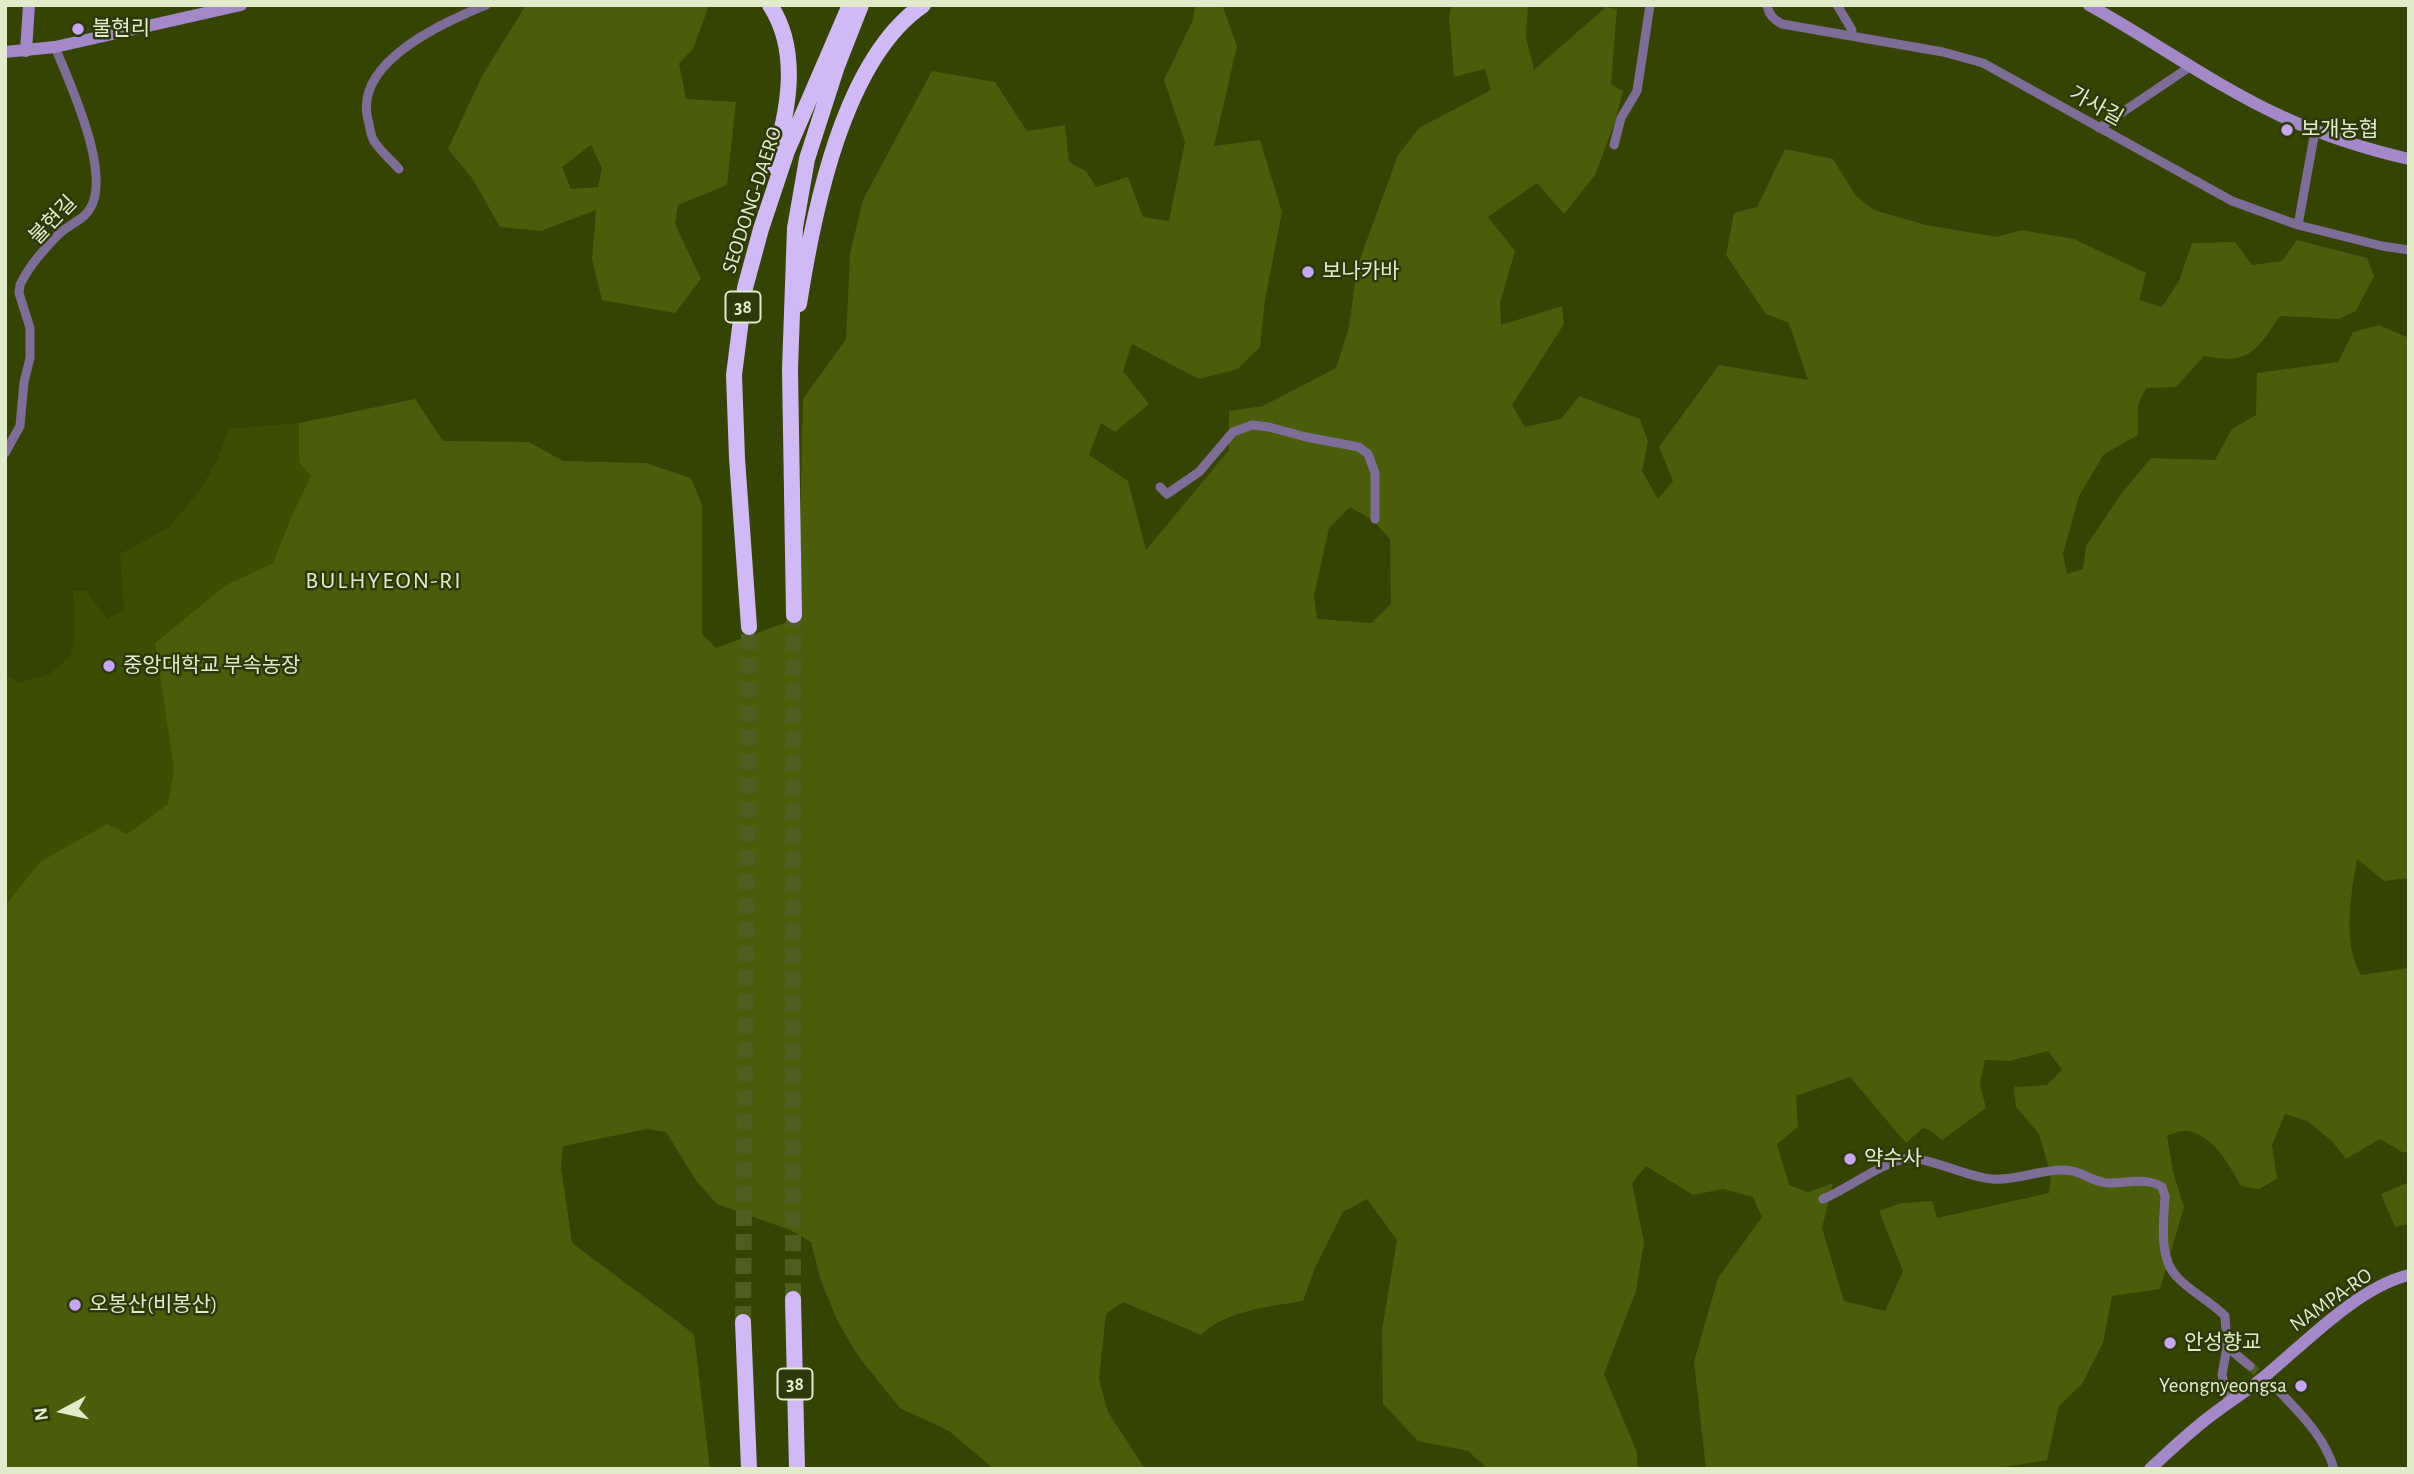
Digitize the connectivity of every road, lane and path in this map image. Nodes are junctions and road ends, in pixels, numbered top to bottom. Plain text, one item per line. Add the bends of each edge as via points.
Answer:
1 (29, 5) edge
2 (241, 5) edge
3 (486, 5) edge
4 (770, 5) edge
5 (850, 5) edge
6 (861, 5) edge
7 (903, 5) edge
8 (923, 5) edge
9 (1650, 5) edge
10 (1768, 5) edge
11 (1836, 5) edge
12 (2089, 5) edge
13 (1852, 30) dead end
14 (888, 37) junction
15 (55, 47) junction
16 (26, 51) junction
17 (6, 53) edge
18 (2191, 66) junction
19 (2099, 128) junction
20 (2315, 131) junction
21 (1614, 145) dead end
22 (2409, 159) edge
23 (399, 169) dead end
24 (2298, 225) junction
25 (2409, 250) edge
26 (745, 288) junction
27 (789, 369) junction
28 (5, 453) edge
29 (1160, 487) dead end
30 (1375, 519) dead end
31 (794, 615) tunnel mouth
32 (750, 627) tunnel mouth
33 (1823, 1199) dead end
34 (2409, 1275) edge
35 (793, 1299) tunnel mouth
36 (743, 1322) tunnel mouth
37 (2227, 1347) junction
38 (2249, 1366) tunnel mouth
39 (2280, 1392) tunnel mouth
40 (2229, 1403) junction
41 (749, 1469) edge
42 (797, 1469) edge
43 (2150, 1469) edge
44 (2334, 1469) edge

1 - 16 main road
2 - 15 main road
3 - 23 street via 408,45 384,65 370,91 365,109 373,139
4 - 26 highway via 786,41 788,96 775,156 754,218
5 - 26 highway, SEODONG-DAERO / 38 via 787,151
6 - 27 highway, SEODONG-DAERO / 38 via 807,159 795,228
7 - 14 highway
8 - 14 highway
9 - 21 street via 1637,91 1621,118
10 - 19 street, 가사길 via 1769,13 1782,24 1983,63
11 - 13 street
12 - 18 main road
14 - 27 highway via 839,131 824,181
15 - 16 main road
15 - 28 street, 불현길 via 85,121 96,191 91,209 59,234 20,285 30,328 30,358 20,426
16 - 17 main road
18 - 19 street
18 - 20 main road
19 - 24 street, 가사길 via 2232,201
20 - 22 main road
20 - 24 street
24 - 25 street, 가사길
26 - 32 highway, SEODONG-DAERO / 38 via 734,375
27 - 31 highway, SEODONG-DAERO / 38
29 - 30 street via 1167,494 1199,472 1233,432 1252,425 1269,427 1359,447 1368,454 1375,473
33 - 37 street via 1904,1159 1992,1179 2062,1169 2108,1184 2156,1183 2165,1196 2166,1253 2174,1275 2225,1316
34 - 40 main road, NAMPA-RO via 2359,1299
35 - 42 highway, 38
36 - 41 highway, 38
37 - 38 street
37 - 40 street via 2222,1375
39 - 44 street via 2329,1451
40 - 43 main road, NAMPA-RO

